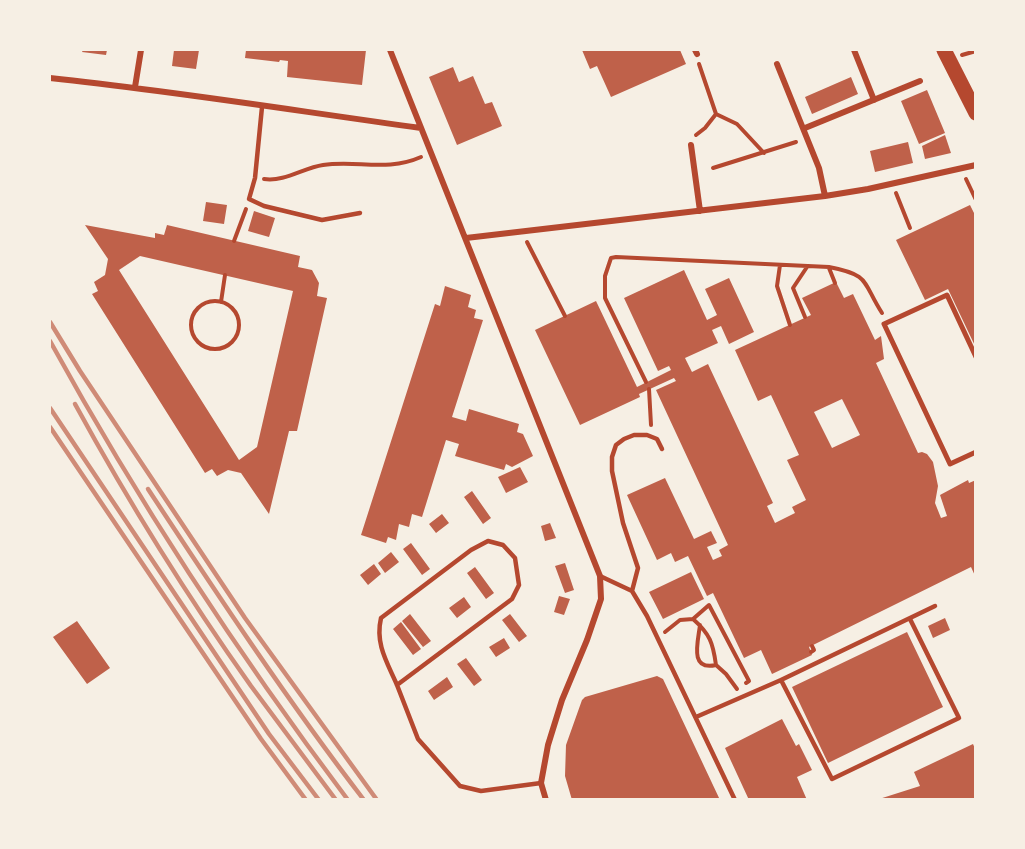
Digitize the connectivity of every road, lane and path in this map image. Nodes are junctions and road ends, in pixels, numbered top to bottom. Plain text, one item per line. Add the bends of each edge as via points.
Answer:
1 (141, 50) edge
2 (390, 50) edge
3 (854, 50) edge
4 (944, 50) edge
5 (696, 52) edge
6 (777, 64) dead end
7 (50, 78) edge
8 (920, 81) dead end
9 (135, 87) junction
10 (874, 100) junction
11 (262, 107) junction
12 (975, 113) edge
13 (716, 114) junction
14 (421, 128) junction
15 (805, 128) junction
16 (808, 138) junction
17 (692, 145) joint
18 (764, 153) junction
19 (431, 156) junction
20 (975, 165) edge
21 (713, 168) dead end
22 (963, 169) junction
23 (255, 178) junction
24 (894, 183) junction
25 (973, 193) edge
26 (825, 196) junction
27 (249, 200) junction
28 (975, 200) edge
29 (700, 211) junction
30 (360, 213) dead end
31 (910, 228) dead end
32 (523, 234) dead end
33 (466, 236) junction
34 (234, 241) dead end
35 (780, 265) junction
36 (807, 267) junction
37 (829, 267) junction
38 (225, 276) dead end
39 (835, 283) dead end
40 (220, 302) junction
41 (565, 316) dead end
42 (805, 317) dead end
43 (888, 322) junction
44 (789, 325) dead end
45 (975, 357) edge
46 (646, 382) dead end
47 (649, 389) dead end
48 (652, 437) junction
49 (662, 449) dead end
50 (975, 452) edge
51 (600, 576) junction
52 (632, 591) junction
53 (935, 606) dead end
54 (693, 619) junction
55 (910, 619) junction
56 (700, 625) junction
57 (670, 642) dead end
58 (812, 646) dead end
59 (811, 652) dead end
60 (716, 665) junction
61 (781, 680) junction
62 (397, 685) junction
63 (736, 688) junction
64 (729, 692) dead end
65 (743, 697) junction
66 (696, 717) junction
67 (541, 783) junction
68 (546, 800) edge
69 (735, 800) edge

1 - 9 street
2 - 14 street
3 - 10 street
4 - 12 main road
5 - 13 path
6 - 15 street
7 - 9 street
8 - 10 street
9 - 11 street
10 - 15 street
11 - 14 street
11 - 23 lane
13 - 17 path via 694,136
13 - 18 path via 737,124
14 - 19 street
15 - 16 street
16 - 18 path
16 - 26 street
17 - 29 street
18 - 21 path
19 - 23 path via 386,166 330,165 284,178
19 - 33 street
20 - 22 street
22 - 24 street
22 - 25 path
23 - 27 lane
24 - 26 street
24 - 31 path
25 - 28 path
26 - 29 street
27 - 30 lane via 322,220
27 - 34 path
29 - 33 street
32 - 41 path
33 - 51 street
35 - 36 path
35 - 44 path via 777,286
35 - 46 path via 611,258 605,276 605,298
36 - 37 path
36 - 42 path via 793,288
37 - 39 path
37 - 43 path via 850,271 865,281
38 - 40 path
40 - 40 path via 234,311 239,327 226,347 209,349 195,340 191,324 197,309 212,301
43 - 45 street via 947,295
43 - 50 street via 884,324 950,464
47 - 48 path
48 - 49 lane
48 - 52 lane via 634,435 624,439 616,445 612,457 623,523 638,568
51 - 52 lane
51 - 67 street via 601,599 562,700
52 - 66 lane
53 - 55 lane
54 - 56 path
54 - 57 path via 680,620 665,631
54 - 63 path via 709,604 749,681
55 - 61 lane
55 - 61 lane via 959,718 832,779
56 - 60 path via 714,647
56 - 60 path via 697,657 708,667
58 - 59 path
60 - 63 path
61 - 65 lane
62 - 62 lane via 381,648 381,618 471,550 488,541 503,545 515,558 519,573 519,585 512,599
62 - 67 lane via 418,739 460,786 481,791
63 - 64 path
63 - 65 path
65 - 66 lane
66 - 69 lane
67 - 68 street

